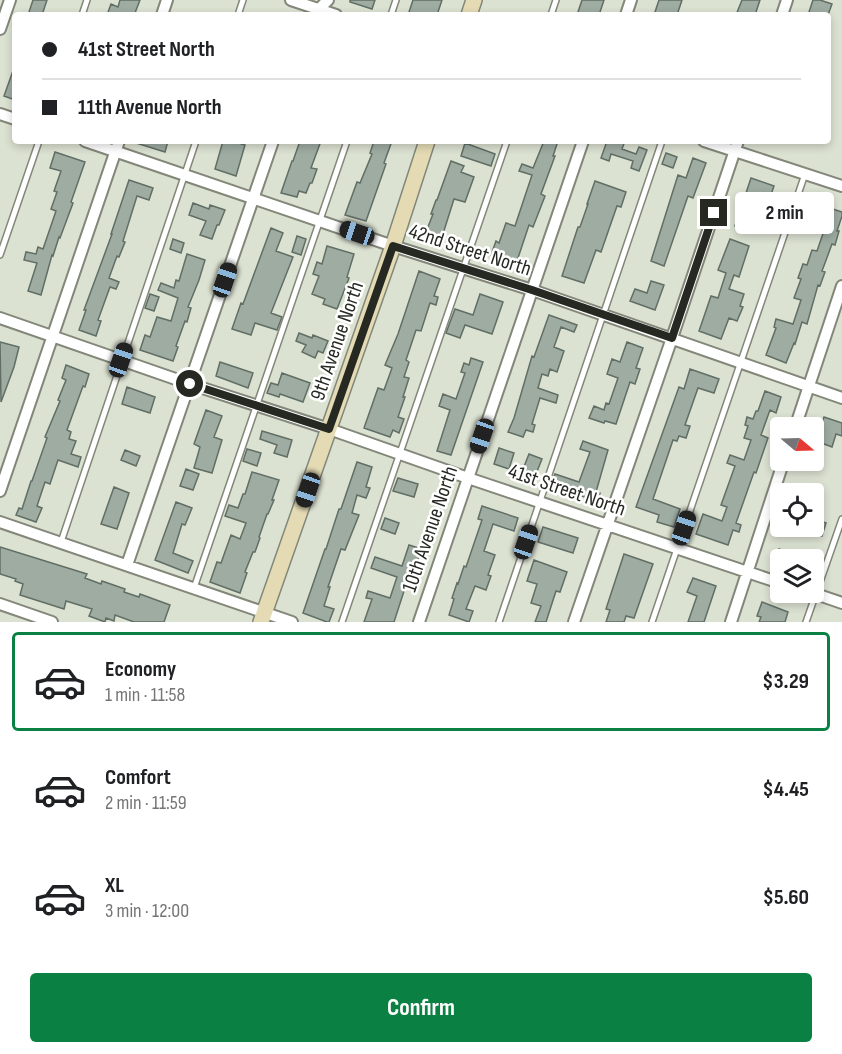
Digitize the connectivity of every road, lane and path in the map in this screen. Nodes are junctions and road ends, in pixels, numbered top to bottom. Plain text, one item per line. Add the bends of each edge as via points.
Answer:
1 (10, 0) edge
2 (291, 0) edge
3 (328, 0) edge
4 (318, 8) edge
5 (0, 29) edge
6 (38, 144) edge
7 (195, 144) edge
8 (272, 144) edge
9 (347, 144) edge
10 (426, 144) edge
11 (506, 144) edge
12 (582, 144) edge
13 (661, 144) edge
14 (117, 146) edge
15 (736, 146) edge
16 (184, 174) junction
17 (805, 174) junction
18 (842, 186) edge
19 (253, 198) junction
20 (320, 221) junction
21 (393, 246) junction
22 (0, 255) edge
23 (464, 268) junction
24 (842, 286) edge
25 (532, 290) junction
26 (604, 315) junction
27 (0, 318) edge
28 (52, 336) junction
29 (672, 338) junction
30 (121, 360) junction
31 (741, 362) junction
32 (190, 384) junction
33 (809, 386) junction
34 (842, 398) edge
35 (256, 405) junction
36 (799, 417) edge
37 (329, 429) junction
38 (401, 454) junction
39 (780, 471) edge
40 (468, 478) junction
41 (0, 491) edge
42 (540, 502) junction
43 (842, 519) edge
44 (0, 522) edge
45 (607, 524) junction
46 (61, 542) junction
47 (676, 548) junction
48 (128, 565) junction
49 (824, 565) edge
50 (747, 573) junction
51 (770, 580) edge
52 (194, 588) junction
53 (824, 597) edge
54 (811, 603) edge
55 (842, 603) edge
56 (0, 604) edge
57 (263, 617) edge
58 (52, 622) edge
59 (292, 622) edge
60 (342, 622) edge
61 (419, 622) edge
62 (499, 622) edge
63 (574, 622) edge
64 (652, 622) edge
65 (731, 622) edge
66 (806, 622) edge

1 - 5 street
2 - 4 street
3 - 4 street
6 - 22 lane
7 - 16 lane
8 - 19 street
9 - 20 lane
10 - 21 street, 9th Avenue North
11 - 23 lane
12 - 25 street, 10th Avenue North
13 - 26 lane
14 - 16 street, 42nd Street North
14 - 28 street
15 - 17 street
15 - 29 street
16 - 19 street, 42nd Street North
16 - 30 lane
17 - 18 street
17 - 31 lane
19 - 20 street, 42nd Street North
19 - 32 street
20 - 21 street, 42nd Street North
20 - 35 lane
21 - 23 street, 42nd Street North
21 - 37 street, 9th Avenue North
23 - 25 street, 42nd Street North
23 - 38 lane
24 - 33 street
25 - 26 street, 42nd Street North
25 - 40 street, 10th Avenue North
26 - 29 street, 42nd Street North
26 - 42 lane
27 - 28 street, 41st Street North
28 - 30 street, 41st Street North
28 - 41 street
29 - 31 street, 42nd Street North
29 - 45 street
30 - 32 street, 41st Street North
30 - 46 lane
31 - 33 street, 42nd Street North
31 - 47 lane
32 - 35 street, 41st Street North
32 - 48 street
33 - 34 street, 42nd Street North
33 - 36 street
35 - 37 street, 41st Street North
35 - 52 lane
37 - 38 street, 41st Street North
37 - 57 street, 9th Avenue North
38 - 40 street, 41st Street North
38 - 60 lane
39 - 50 street
40 - 42 street, 41st Street North
40 - 61 street, 10th Avenue North
42 - 45 street, 41st Street North
42 - 62 lane
43 - 49 lane
44 - 46 street
45 - 47 street, 41st Street North
45 - 63 street
46 - 48 street
47 - 50 street, 41st Street North
47 - 64 lane
48 - 52 street
50 - 51 street, 41st Street North
50 - 65 street
52 - 57 street
53 - 55 street
54 - 66 lane
56 - 58 street
57 - 59 street

